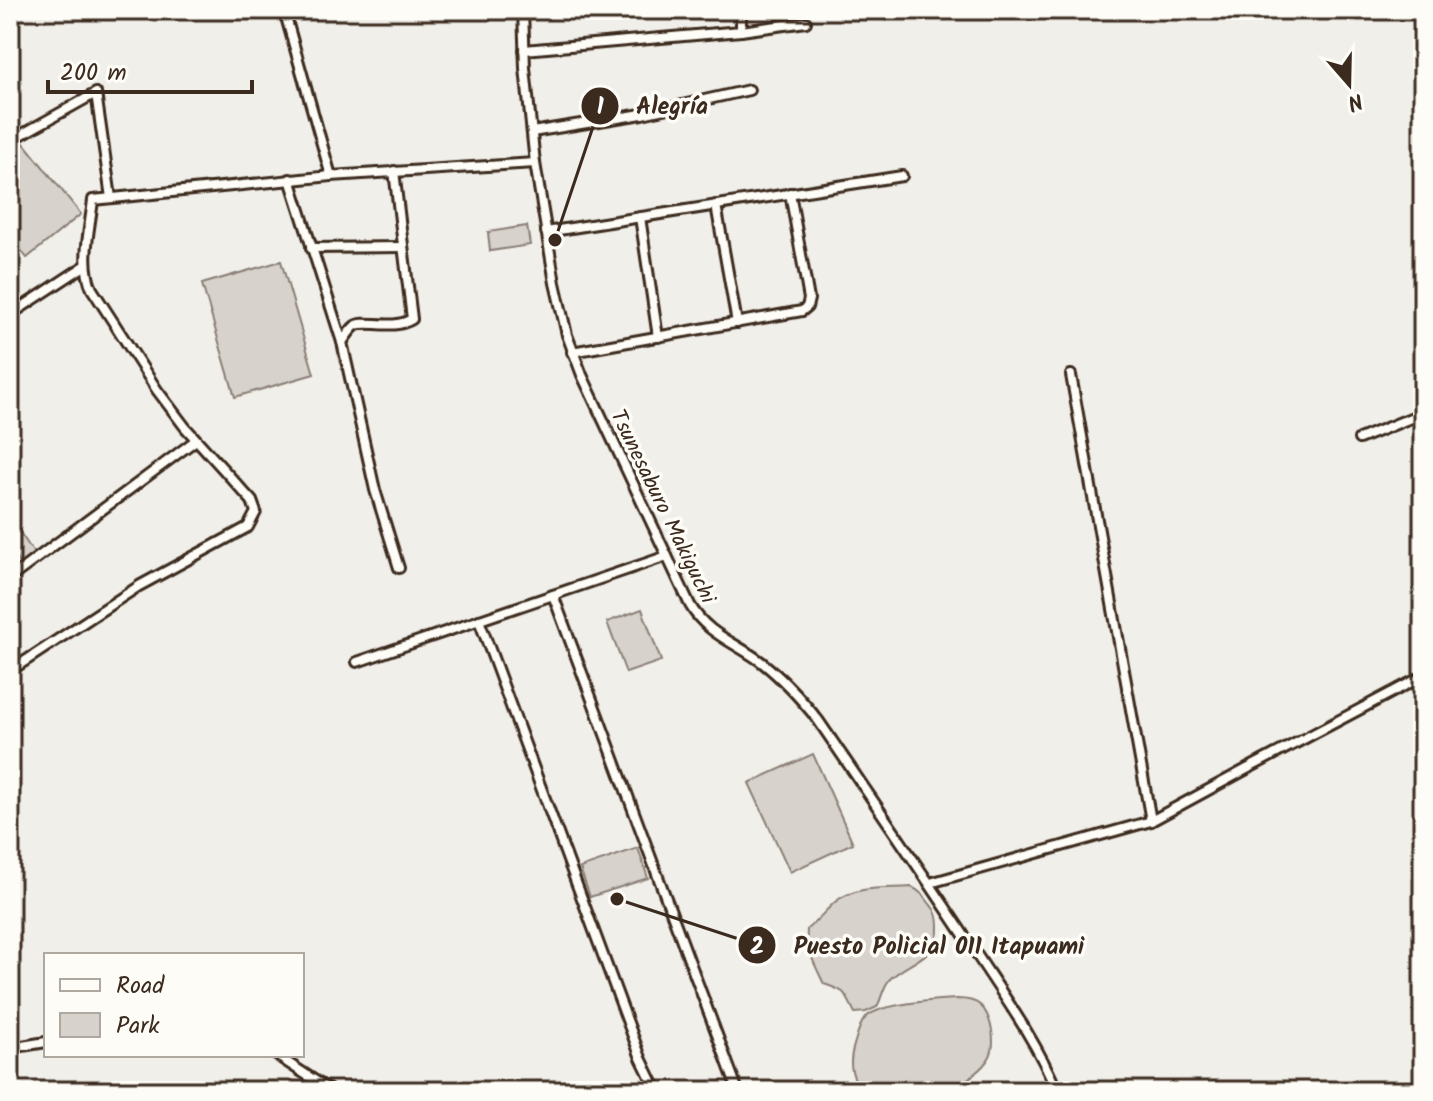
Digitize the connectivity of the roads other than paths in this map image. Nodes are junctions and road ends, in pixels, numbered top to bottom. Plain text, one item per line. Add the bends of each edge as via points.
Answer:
1 (284, 10) edge
2 (523, 10) edge
3 (741, 10) edge
4 (806, 22) dead end
5 (741, 31) junction
6 (524, 50) junction
7 (749, 90) dead end
8 (532, 132) junction
9 (10, 141) edge
10 (535, 163) junction
11 (394, 171) junction
12 (331, 176) junction
13 (902, 176) dead end
14 (290, 179) junction
15 (790, 193) junction
16 (111, 198) junction
17 (716, 205) junction
18 (640, 217) junction
19 (546, 232) junction
20 (403, 247) junction
21 (311, 248) junction
22 (86, 265) junction
23 (10, 315) edge
24 (737, 323) junction
25 (658, 337) junction
26 (342, 342) junction
27 (572, 352) junction
28 (1071, 375) dead end
29 (1423, 413) edge
30 (1359, 439) dead end
31 (196, 440) junction
32 (667, 556) junction
33 (399, 568) dead end
34 (10, 578) edge
35 (553, 595) junction
36 (479, 620) junction
37 (357, 662) dead end
38 (10, 671) edge
39 (1423, 676) edge
40 (1151, 821) junction
41 (930, 883) junction
42 (44, 1042) edge
43 (10, 1048) edge
44 (279, 1057) edge
45 (331, 1091) edge
46 (657, 1091) edge
47 (738, 1091) edge
48 (1057, 1091) edge

1 - 12 street
2 - 6 street, Tsunesaburo Makiguchi
3 - 5 street
4 - 5 street
5 - 6 street
6 - 8 street, Tsunesaburo Makiguchi
7 - 8 street
8 - 10 street, Tsunesaburo Makiguchi
9 - 16 street via 96,93
10 - 11 street
10 - 19 street, Tsunesaburo Makiguchi
11 - 12 street
11 - 20 street
12 - 14 street
13 - 15 street
14 - 16 street
14 - 21 street
15 - 17 street
15 - 24 street via 807,307
16 - 22 street via 93,200
17 - 18 street
17 - 24 street
18 - 19 street
18 - 25 street
19 - 27 street, Tsunesaburo Makiguchi
20 - 21 street
20 - 26 street via 412,319 389,326 360,324
21 - 26 street
22 - 23 street
22 - 31 street via 94,293
24 - 25 street
25 - 27 street
26 - 33 street via 375,490
27 - 32 street, Tsunesaburo Makiguchi
28 - 40 street
29 - 30 street
31 - 34 street
31 - 38 street via 252,501 256,512 248,527 139,586
32 - 35 street
32 - 41 street, Tsunesaburo Makiguchi via 699,620 764,664 803,701
35 - 36 street
35 - 47 street
36 - 37 street
36 - 46 street
39 - 40 street
40 - 41 street
41 - 48 street, Tsunesaburo Makiguchi via 1033,1043
42 - 43 street
44 - 45 street

